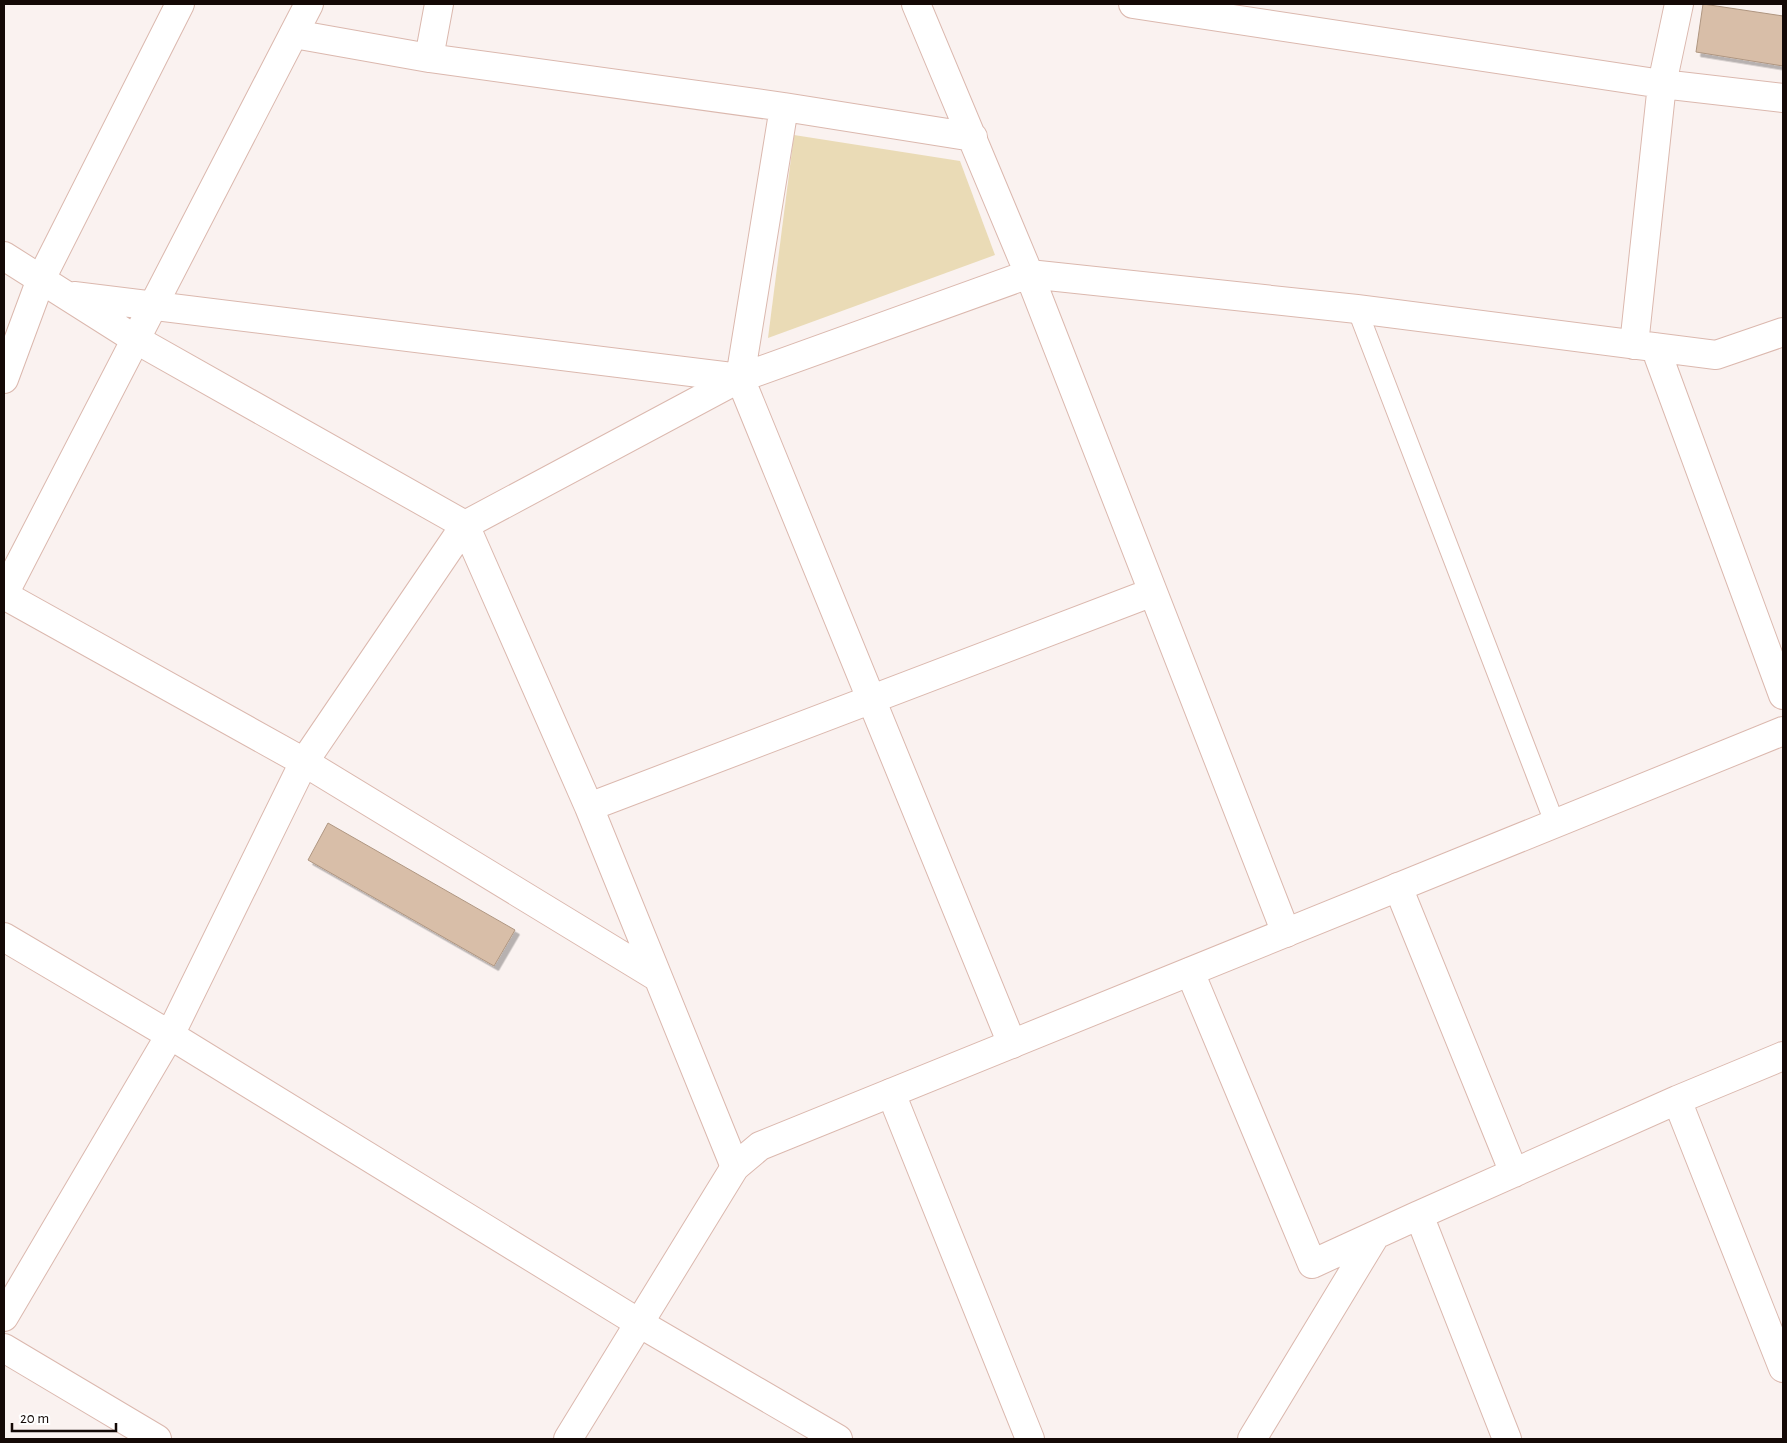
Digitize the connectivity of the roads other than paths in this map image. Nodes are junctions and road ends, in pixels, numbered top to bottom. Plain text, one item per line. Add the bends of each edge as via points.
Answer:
1 (180, 4) edge
2 (309, 4) edge
3 (439, 4) edge
4 (916, 4) edge
5 (1133, 4) edge
6 (1679, 4) edge
7 (294, 34) junction
8 (429, 58) junction
9 (1662, 84) junction
10 (1783, 98) edge
11 (784, 108) junction
12 (973, 137) junction
13 (4, 256) edge
14 (1029, 274) junction
15 (41, 279) junction
16 (66, 295) junction
17 (152, 307) junction
18 (1358, 309) junction
19 (1783, 332) edge
20 (136, 339) junction
21 (1644, 346) junction
22 (740, 378) junction
23 (4, 379) edge
24 (464, 525) junction
25 (1153, 592) junction
26 (4, 594) edge
27 (1783, 695) edge
28 (872, 700) junction
29 (1783, 731) edge
30 (304, 762) junction
31 (589, 807) junction
32 (1555, 824) junction
33 (1398, 887) junction
34 (1286, 933) junction
35 (4, 937) edge
36 (1190, 972) junction
37 (657, 977) junction
38 (170, 1035) junction
39 (1012, 1044) junction
40 (1783, 1056) edge
41 (891, 1093) junction
42 (1677, 1100) junction
43 (735, 1167) junction
44 (1514, 1173) junction
45 (1419, 1215) junction
46 (1374, 1236) junction
47 (4, 1318) edge
48 (639, 1323) junction
49 (4, 1348) edge
50 (1783, 1368) edge
51 (157, 1439) edge
52 (568, 1439) edge
53 (838, 1439) edge
54 (1030, 1439) edge
55 (1252, 1439) edge
56 (1507, 1439) edge

1 - 15 street
2 - 7 street
3 - 8 street
4 - 12 street
5 - 9 street
6 - 9 street
7 - 8 street
7 - 17 street
8 - 11 street
9 - 10 street
9 - 21 street
11 - 12 street
11 - 22 street
12 - 14 street
13 - 15 street
14 - 18 street
14 - 22 street
14 - 25 street
15 - 16 street
15 - 23 street
16 - 17 street
16 - 20 street
17 - 20 street
17 - 22 street
18 - 21 street
18 - 32 lane
19 - 21 street via 1716,355
20 - 24 street
20 - 26 street
21 - 27 street
22 - 24 street
22 - 28 street
24 - 30 street
24 - 31 street
25 - 28 street
25 - 34 street
26 - 30 street
28 - 31 street
28 - 39 street
29 - 32 street
30 - 37 street
30 - 38 street
31 - 37 street
32 - 33 street
33 - 34 street
33 - 44 street
34 - 36 street
35 - 38 street
36 - 39 street
36 - 46 street via 1312,1264
37 - 43 street
38 - 47 street
38 - 48 street
39 - 41 street
40 - 42 street
41 - 43 street via 760,1146
41 - 54 street
42 - 44 street
42 - 50 street
43 - 48 street
44 - 45 street
45 - 46 street
45 - 56 street
46 - 55 street
48 - 52 street
48 - 53 street
49 - 51 street

